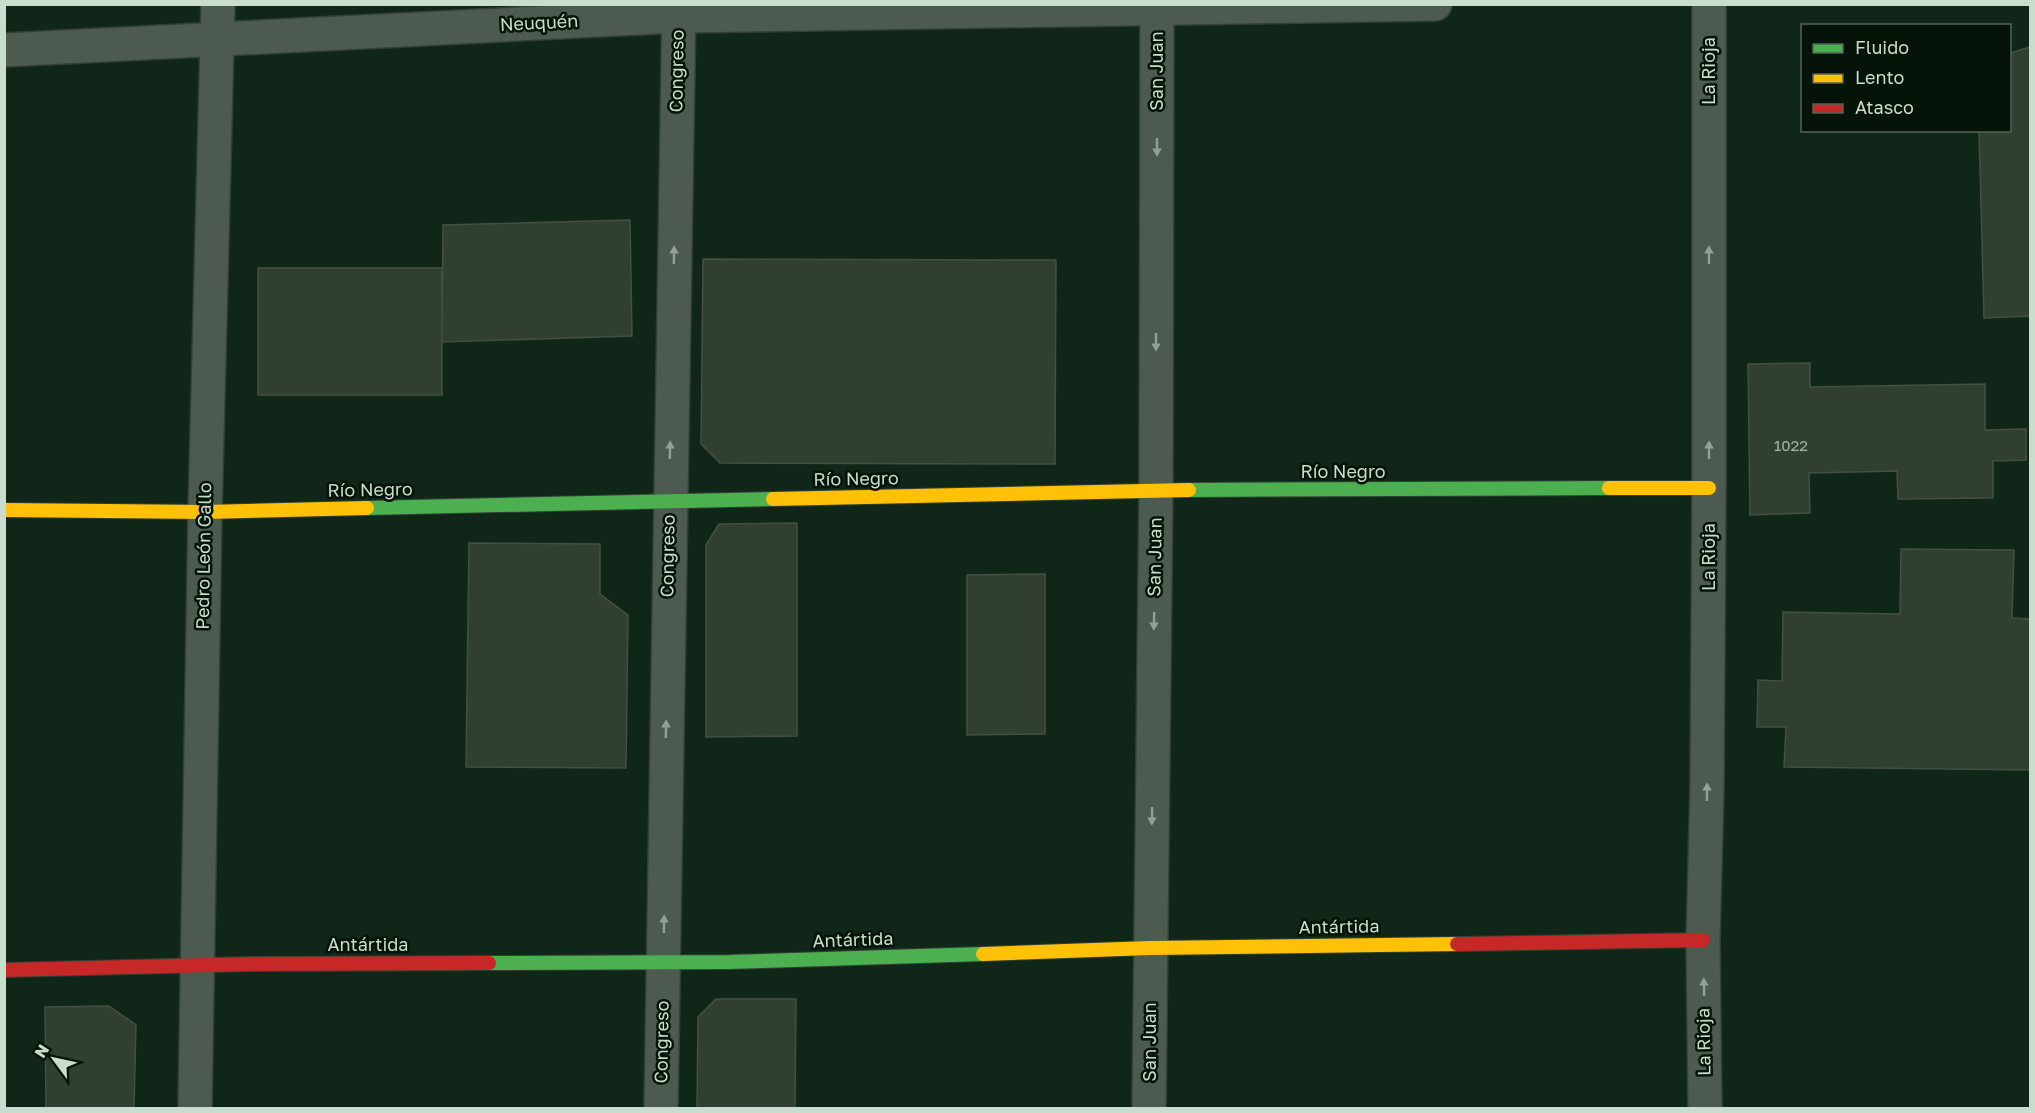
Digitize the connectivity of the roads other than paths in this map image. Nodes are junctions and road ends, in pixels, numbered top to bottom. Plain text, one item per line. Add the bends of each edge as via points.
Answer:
1 (218, 4) edge
2 (1435, 4) edge
3 (1709, 4) edge
4 (1157, 6) edge
5 (678, 10) edge
6 (218, 38) junction
7 (4, 50) edge
8 (1709, 488) junction
9 (1156, 490) junction
10 (669, 501) junction
11 (4, 510) edge
12 (205, 512) junction
13 (1703, 940) junction
14 (1150, 948) junction
15 (664, 963) junction
16 (198, 965) junction
17 (4, 970) edge
18 (195, 1108) edge
19 (661, 1108) edge
20 (1149, 1108) edge
21 (1705, 1108) edge

1 - 6 street, Pedro León Gallo
2 - 4 street, Neuquén
8 -> 3 street, La Rioja
4 - 5 street, Neuquén
4 -> 9 street, San Juan
5 - 6 street, Neuquén
10 -> 5 street, Congreso
6 - 7 street, Neuquén
6 - 12 street, Pedro León Gallo
8 - 9 street, Río Negro
13 -> 8 street, La Rioja
9 - 10 street, Río Negro
9 -> 14 street, San Juan
10 - 12 street, Río Negro
15 -> 10 street, Congreso
11 - 12 street, Río Negro
12 - 16 street, Pedro León Gallo
13 - 14 street, Antártida
21 -> 13 street, La Rioja
14 - 15 street, Antártida
14 - 20 street, San Juan
15 - 16 street, Antártida
15 - 19 street, Congreso
16 - 17 street, Antártida
16 - 18 street, Pedro León Gallo

